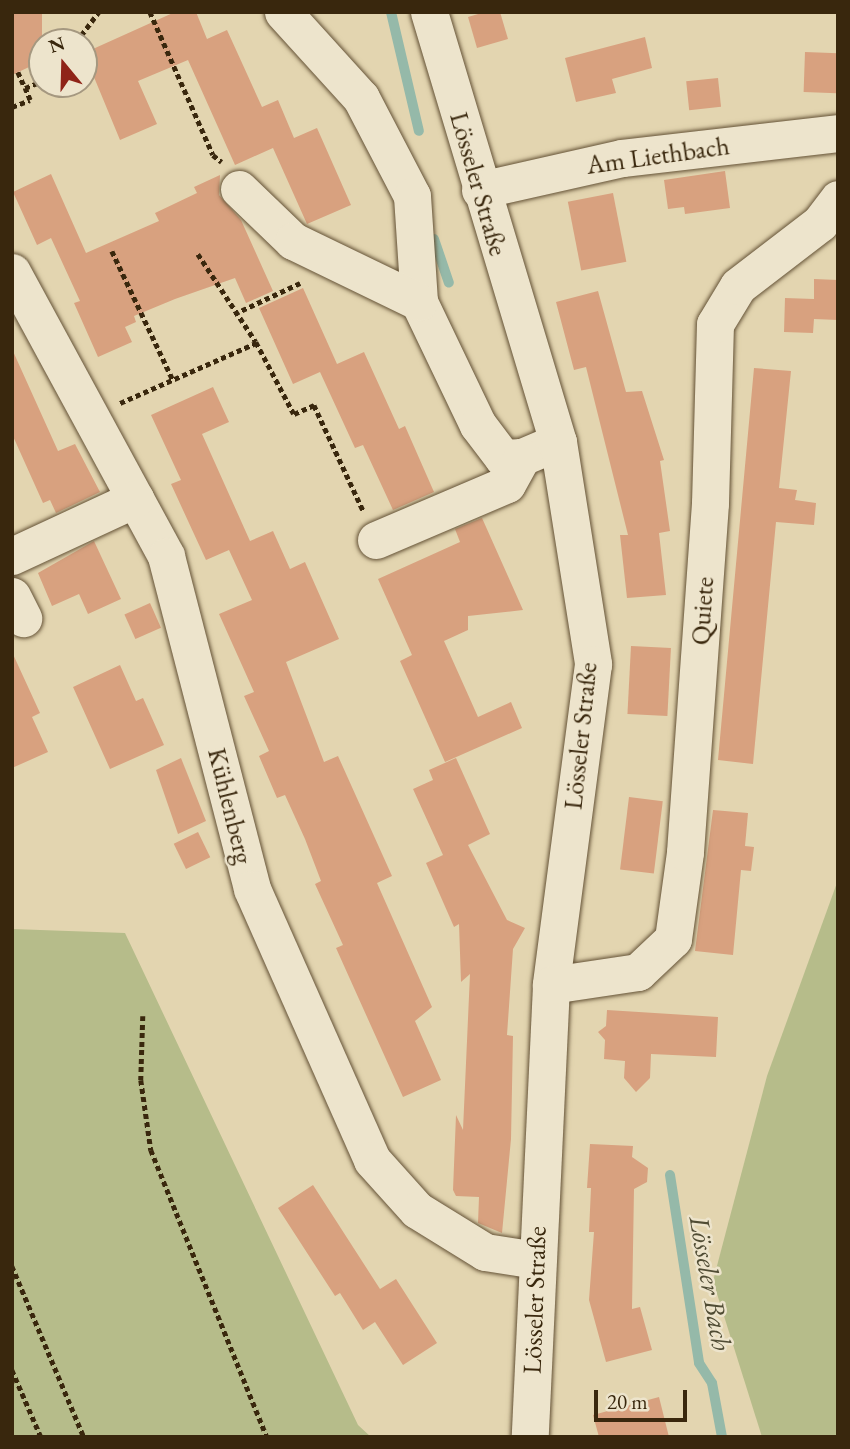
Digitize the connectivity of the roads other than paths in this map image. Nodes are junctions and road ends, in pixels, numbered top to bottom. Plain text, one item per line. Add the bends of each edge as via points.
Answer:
1 (283, 12) edge
2 (429, 12) edge
3 (838, 133) edge
4 (239, 189) road end
5 (480, 190) junction
6 (838, 200) edge
7 (12, 272) edge
8 (419, 302) junction
9 (558, 442) junction
10 (522, 457) junction
11 (135, 499) junction
12 (376, 540) road end
13 (12, 556) edge
14 (551, 985) junction
15 (536, 1260) junction
16 (530, 1437) edge

1 - 8 street via 361,98 412,196
2 - 5 street, Lösseler Straße
3 - 5 street, Am Liethbach via 622,158
4 - 8 street via 293,241
5 - 9 street, Lösseler Straße
6 - 14 street, Quiete via 820,223 738,285 715,324 710,503 685,852 673,939 638,972
7 - 11 street, Kühlenberg
8 - 10 street via 478,425 503,458
9 - 10 street
9 - 14 street, Lösseler Straße via 593,664
10 - 12 street via 507,484
11 - 13 street
11 - 15 street, Kühlenberg via 166,556 252,889 372,1160 417,1210 485,1252
14 - 15 street, Lösseler Straße
15 - 16 street, Lösseler Straße

